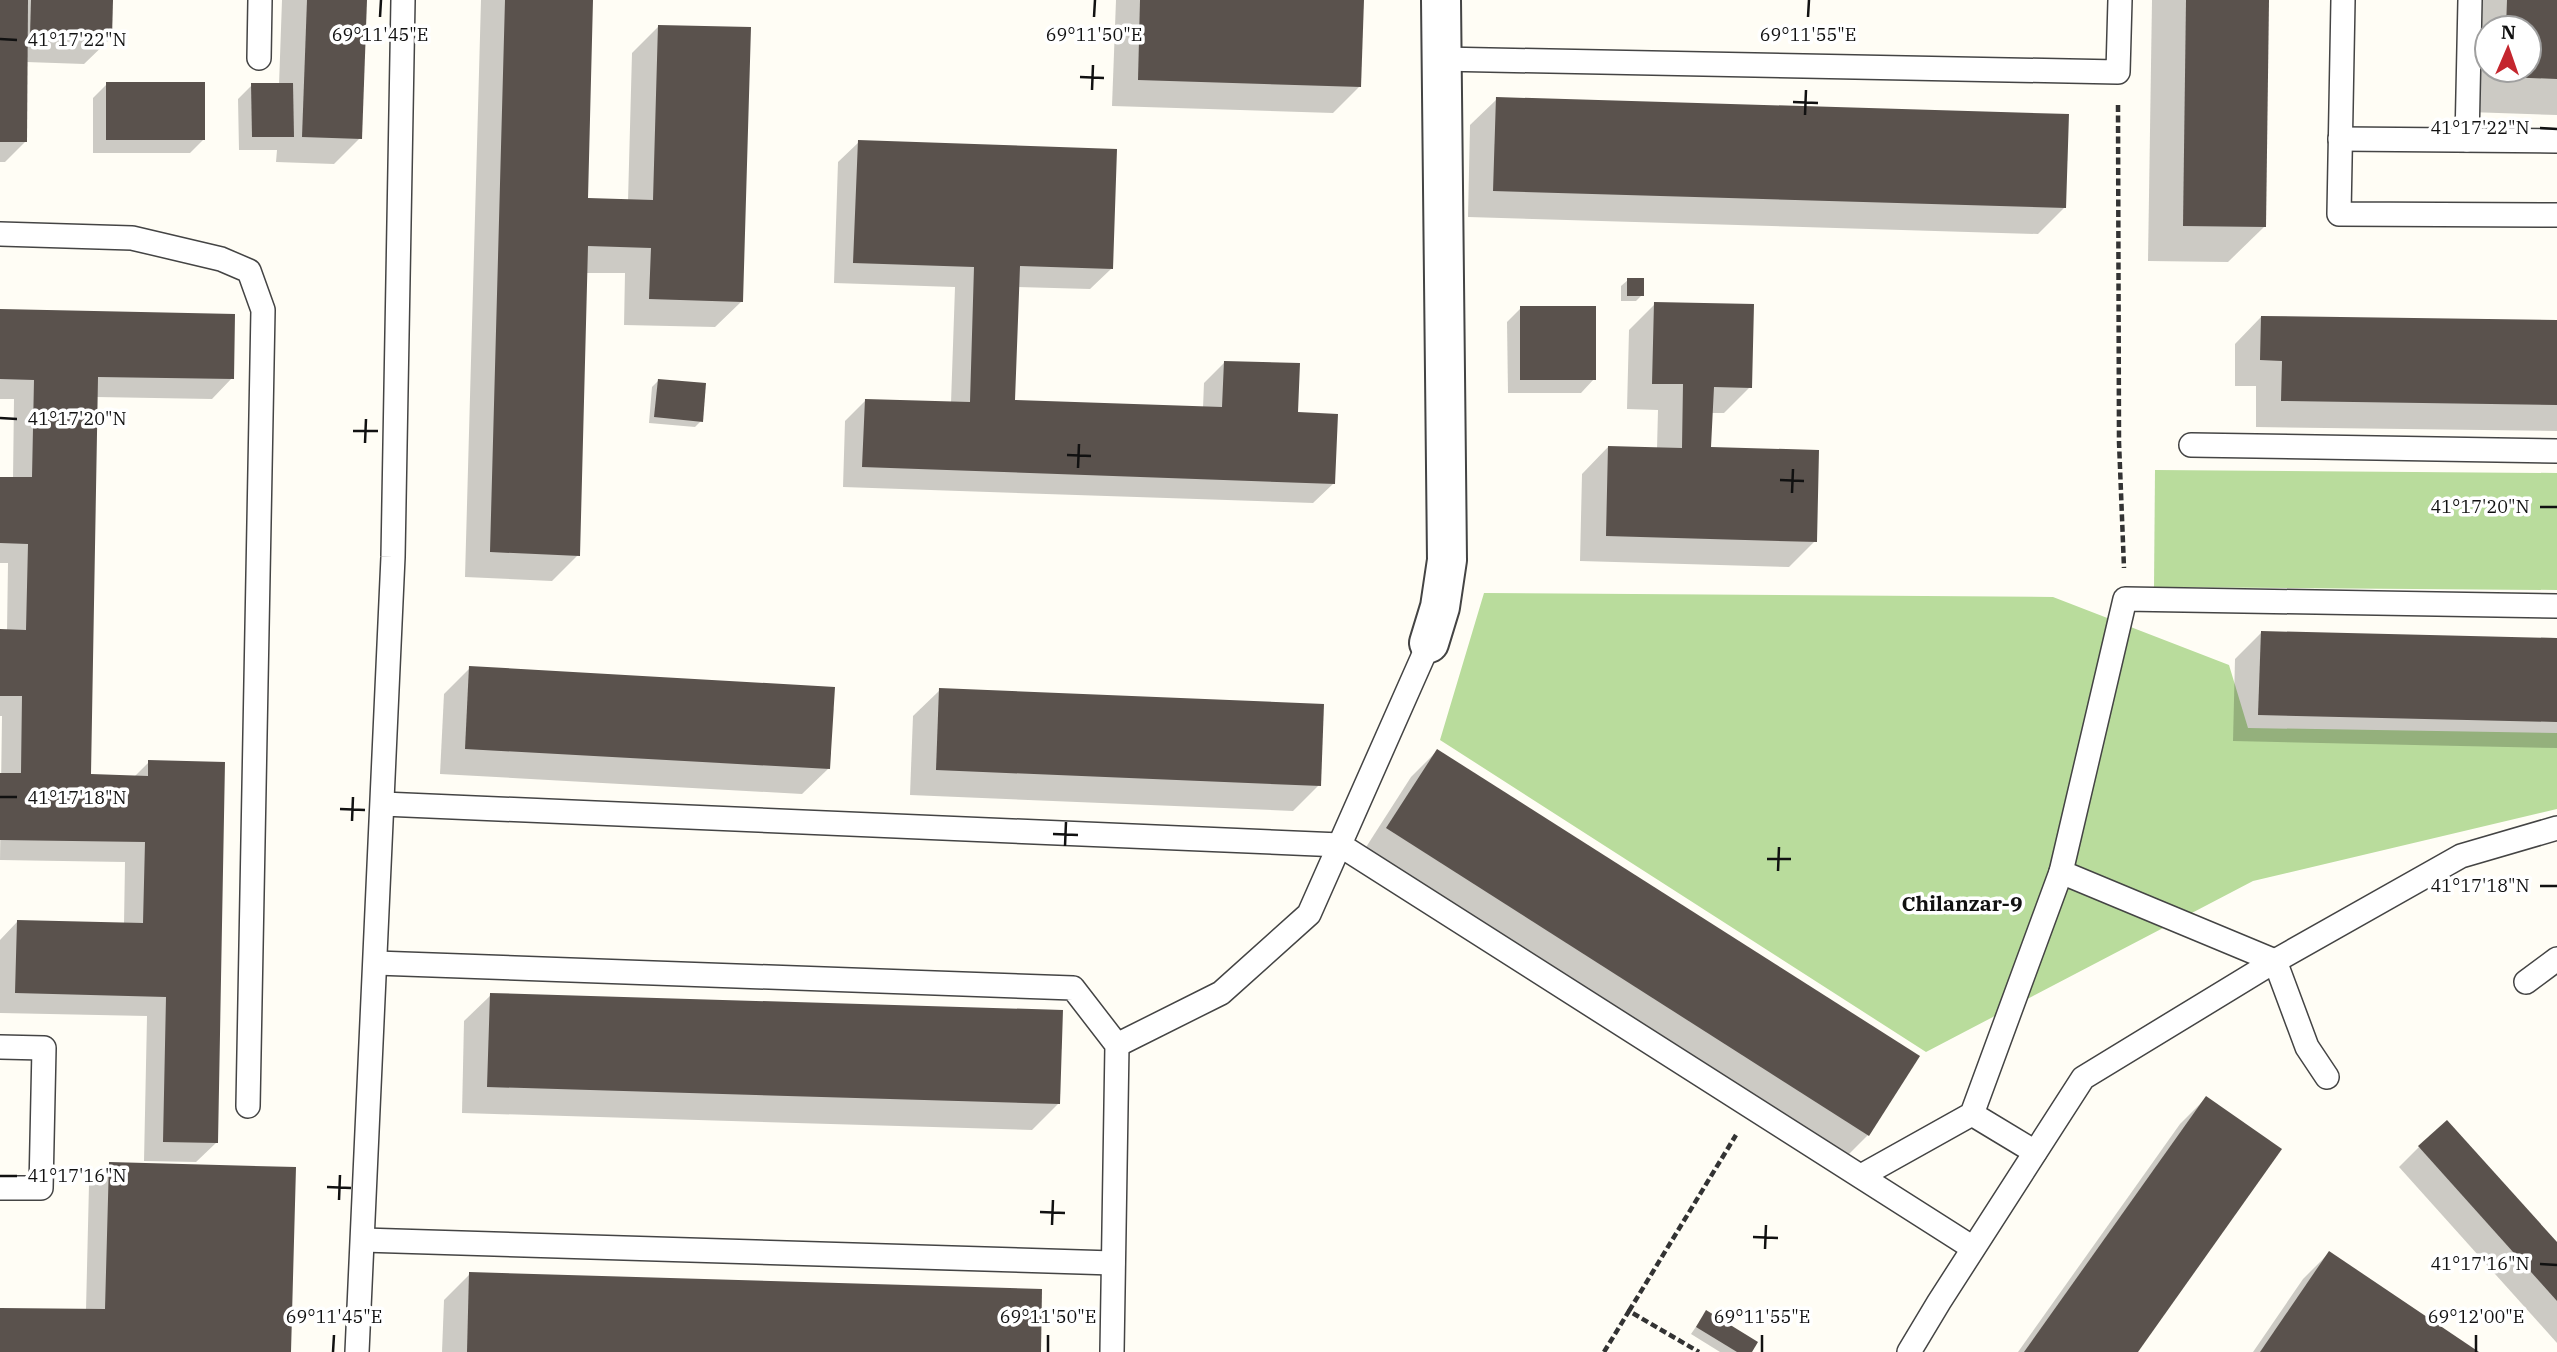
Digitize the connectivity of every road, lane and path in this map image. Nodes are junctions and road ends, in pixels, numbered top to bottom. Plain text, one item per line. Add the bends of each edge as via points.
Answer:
1 (260, 0) edge
2 (403, 0) edge
3 (1441, 0) edge
4 (2120, 0) edge
5 (2343, 0) edge
6 (2470, 0) edge
7 (259, 58) dead end
8 (1441, 59) junction
9 (2118, 72) junction
10 (2340, 139) junction
11 (2467, 140) junction
12 (2557, 141) edge
13 (2557, 215) edge
14 (0, 234) edge
15 (2191, 445) dead end
16 (2557, 451) edge
17 (2125, 599) junction
18 (2557, 606) edge
19 (1429, 643) joint
20 (383, 804) junction
21 (2557, 828) edge
22 (1340, 845) junction
23 (2061, 873) junction
24 (2557, 959) edge
25 (2275, 961) junction
26 (376, 963) junction
27 (2526, 982) dead end
28 (1117, 1045) junction
29 (0, 1047) edge
30 (2327, 1077) dead end
31 (248, 1106) dead end
32 (1752, 1107) junction
33 (1972, 1114) junction
34 (2035, 1152) junction
35 (1861, 1176) junction
36 (0, 1188) edge
37 (363, 1240) junction
38 (1973, 1248) junction
39 (1113, 1263) junction
40 (1629, 1311) junction
41 (358, 1352) edge
42 (1112, 1352) edge
43 (1604, 1352) edge
44 (1699, 1352) edge
45 (1909, 1352) edge

1 - 7 lane
2 - 20 lane via 393,557
3 - 8 street
4 - 9 lane
5 - 10 lane
6 - 11 lane
8 - 9 lane
8 - 19 street via 1447,560
9 - 17 path via 2119,429
10 - 11 lane
10 - 13 lane via 2339,214
11 - 12 lane
14 - 31 lane via 132,238 221,259 249,271 263,310
15 - 16 lane
17 - 18 lane
17 - 23 lane
19 - 22 lane
20 - 22 lane
20 - 26 lane
21 - 25 lane via 2461,856
22 - 28 lane via 1309,914 1221,993
22 - 32 lane
23 - 25 lane
23 - 33 lane
24 - 27 lane
25 - 30 lane via 2308,1047
25 - 34 lane via 2083,1078
26 - 28 lane via 1073,988
26 - 37 lane
28 - 39 lane
29 - 36 lane via 44,1048 41,1188
32 - 35 lane
32 - 40 path
33 - 34 lane
33 - 35 lane
34 - 38 lane
35 - 38 lane
37 - 39 lane
37 - 41 lane
38 - 45 lane
39 - 42 lane
40 - 43 path
40 - 44 path

